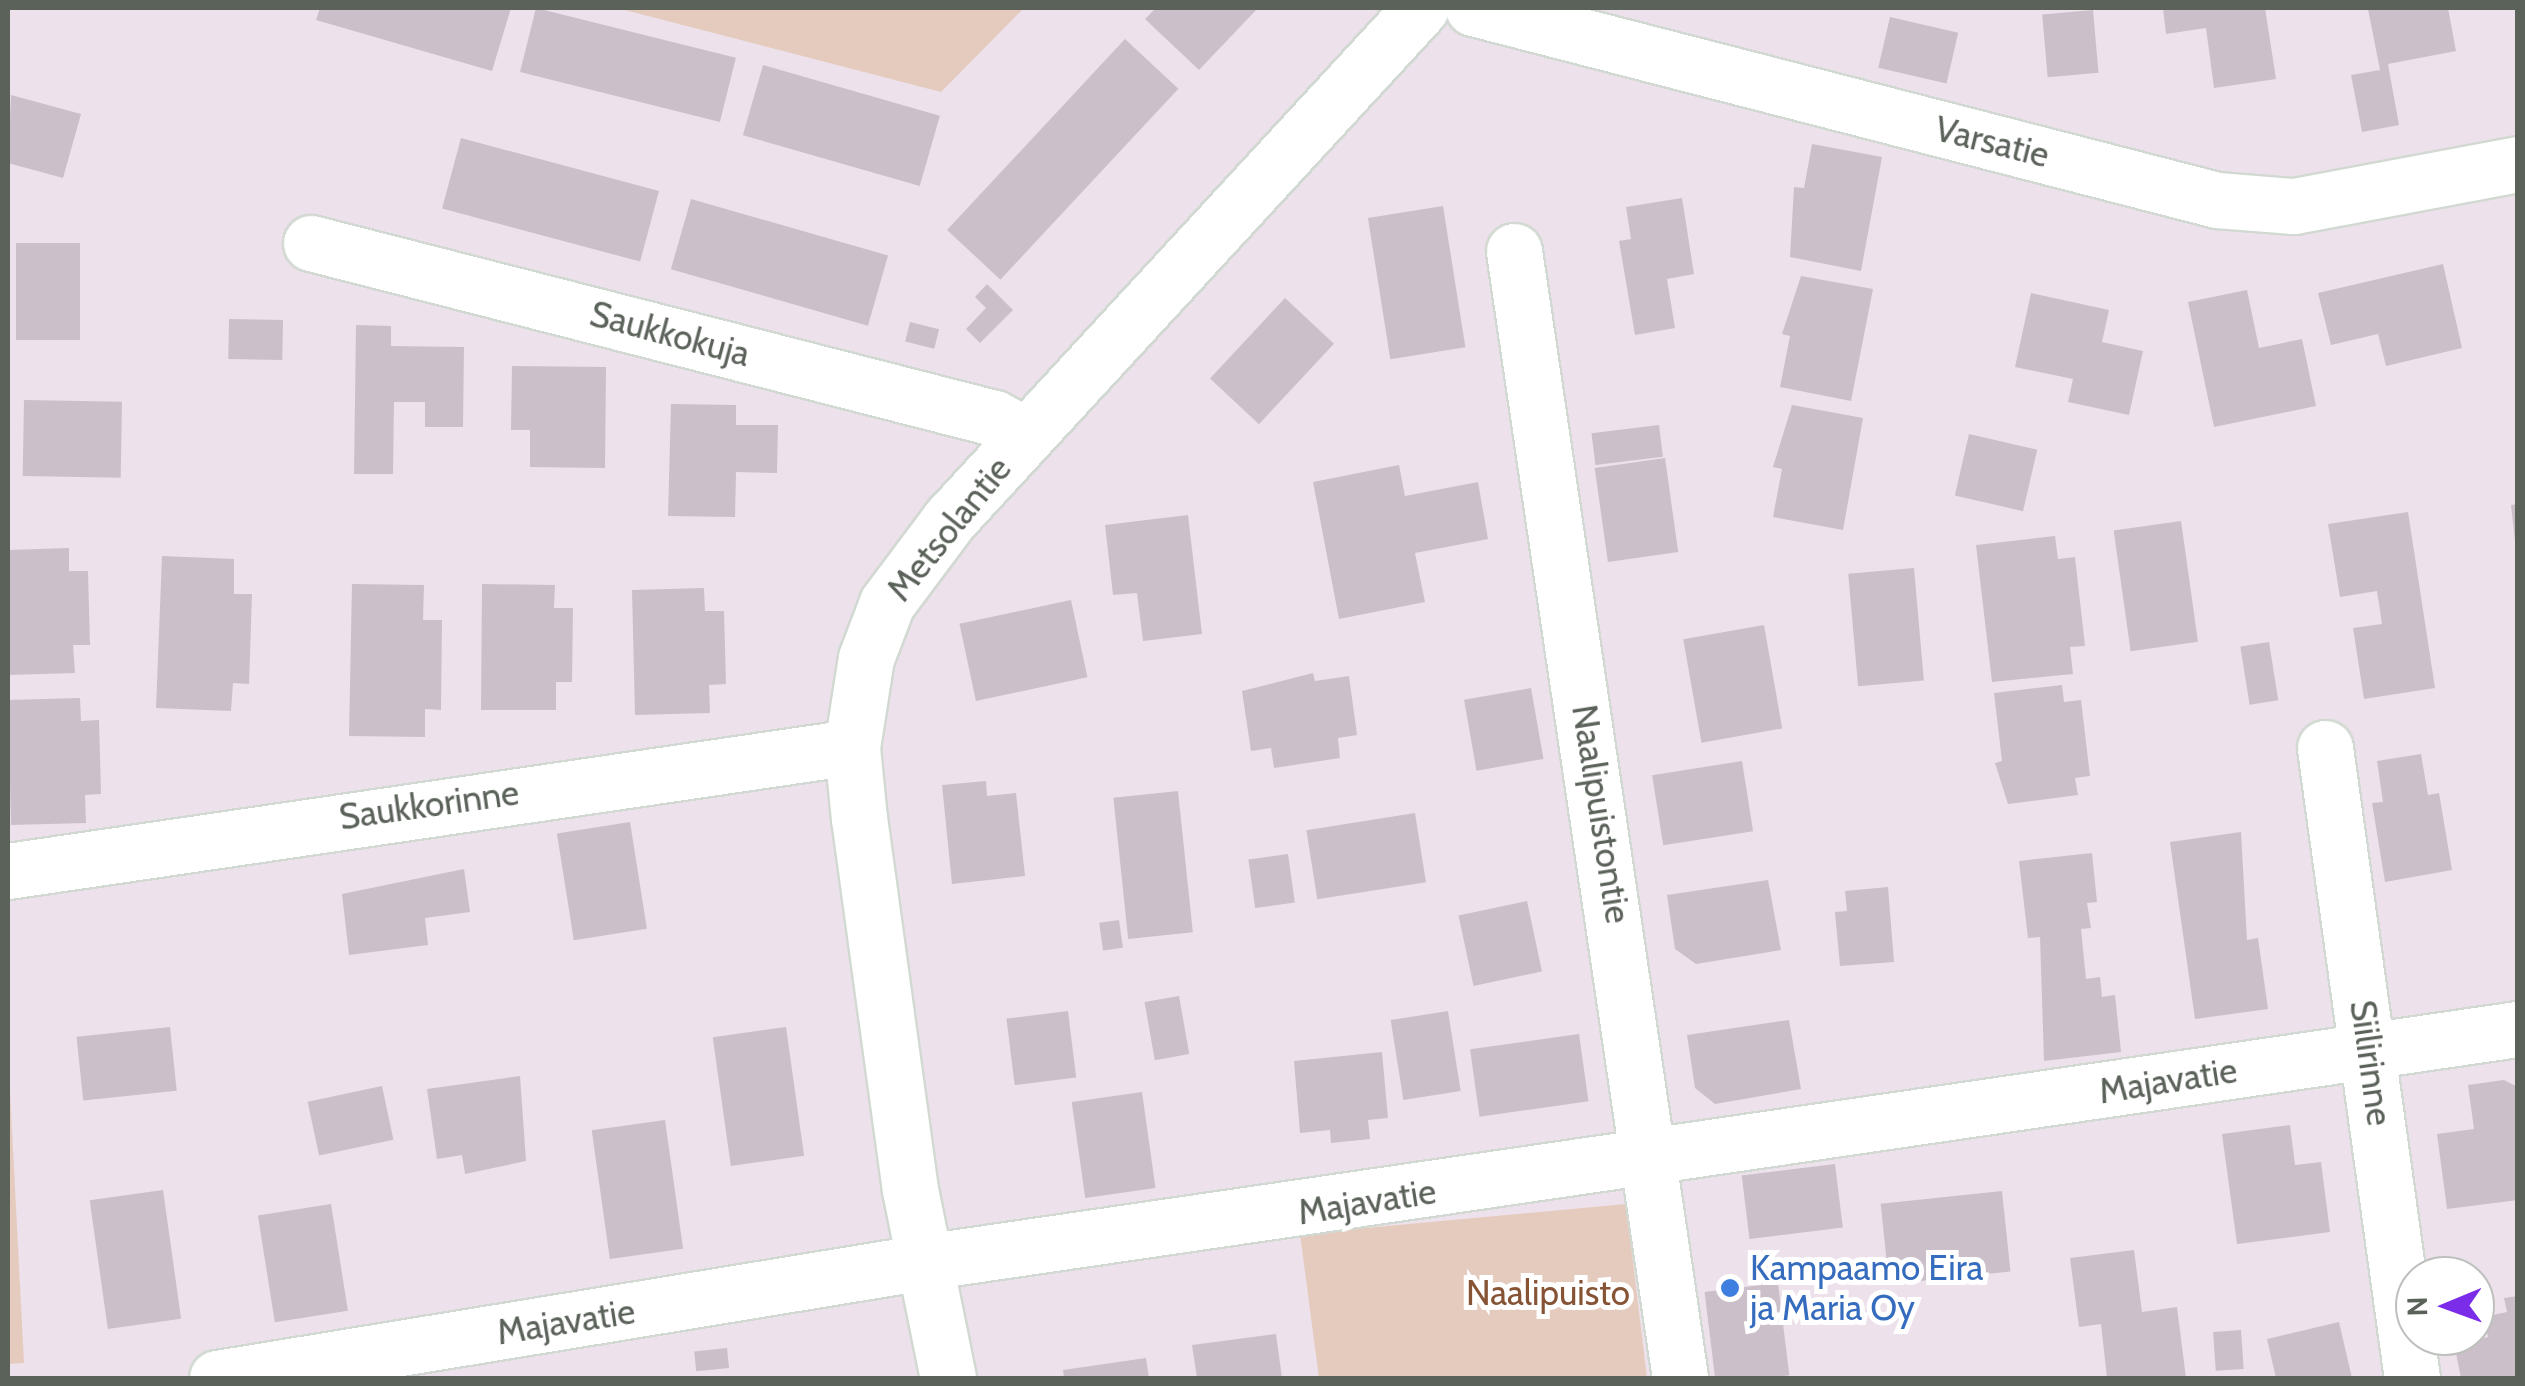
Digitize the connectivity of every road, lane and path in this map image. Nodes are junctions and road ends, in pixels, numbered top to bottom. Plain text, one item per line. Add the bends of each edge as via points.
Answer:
1 (1422, 8) edge
2 (1473, 8) edge
3 (2518, 164) edge
4 (310, 243) dead end
5 (1514, 251) dead end
6 (1026, 436) junction
7 (852, 747) junction
8 (2325, 748) dead end
9 (8, 870) edge
10 (2518, 1029) edge
11 (2370, 1051) junction
12 (1654, 1157) junction
13 (924, 1262) junction
14 (217, 1378) edge
15 (948, 1378) edge
16 (1680, 1378) edge
17 (2412, 1378) edge

1 - 6 street, Metsolantie
2 - 3 street, Varsatie via 2217,200 2294,206
4 - 6 street, Saukkokuja via 994,418
5 - 12 street, Naalipuistontie
6 - 7 street, Metsolantie via 887,604 866,658
7 - 9 street, Saukkorinne
7 - 13 street, Metsolantie
8 - 11 street, Siilirinne
10 - 11 street, Majavatie
11 - 12 street, Majavatie
11 - 17 street, Siilirinne
12 - 13 street, Majavatie
12 - 16 street, Naalipuistontie via 1648,1271
13 - 14 street, Majavatie
13 - 15 street, Metsolantie

